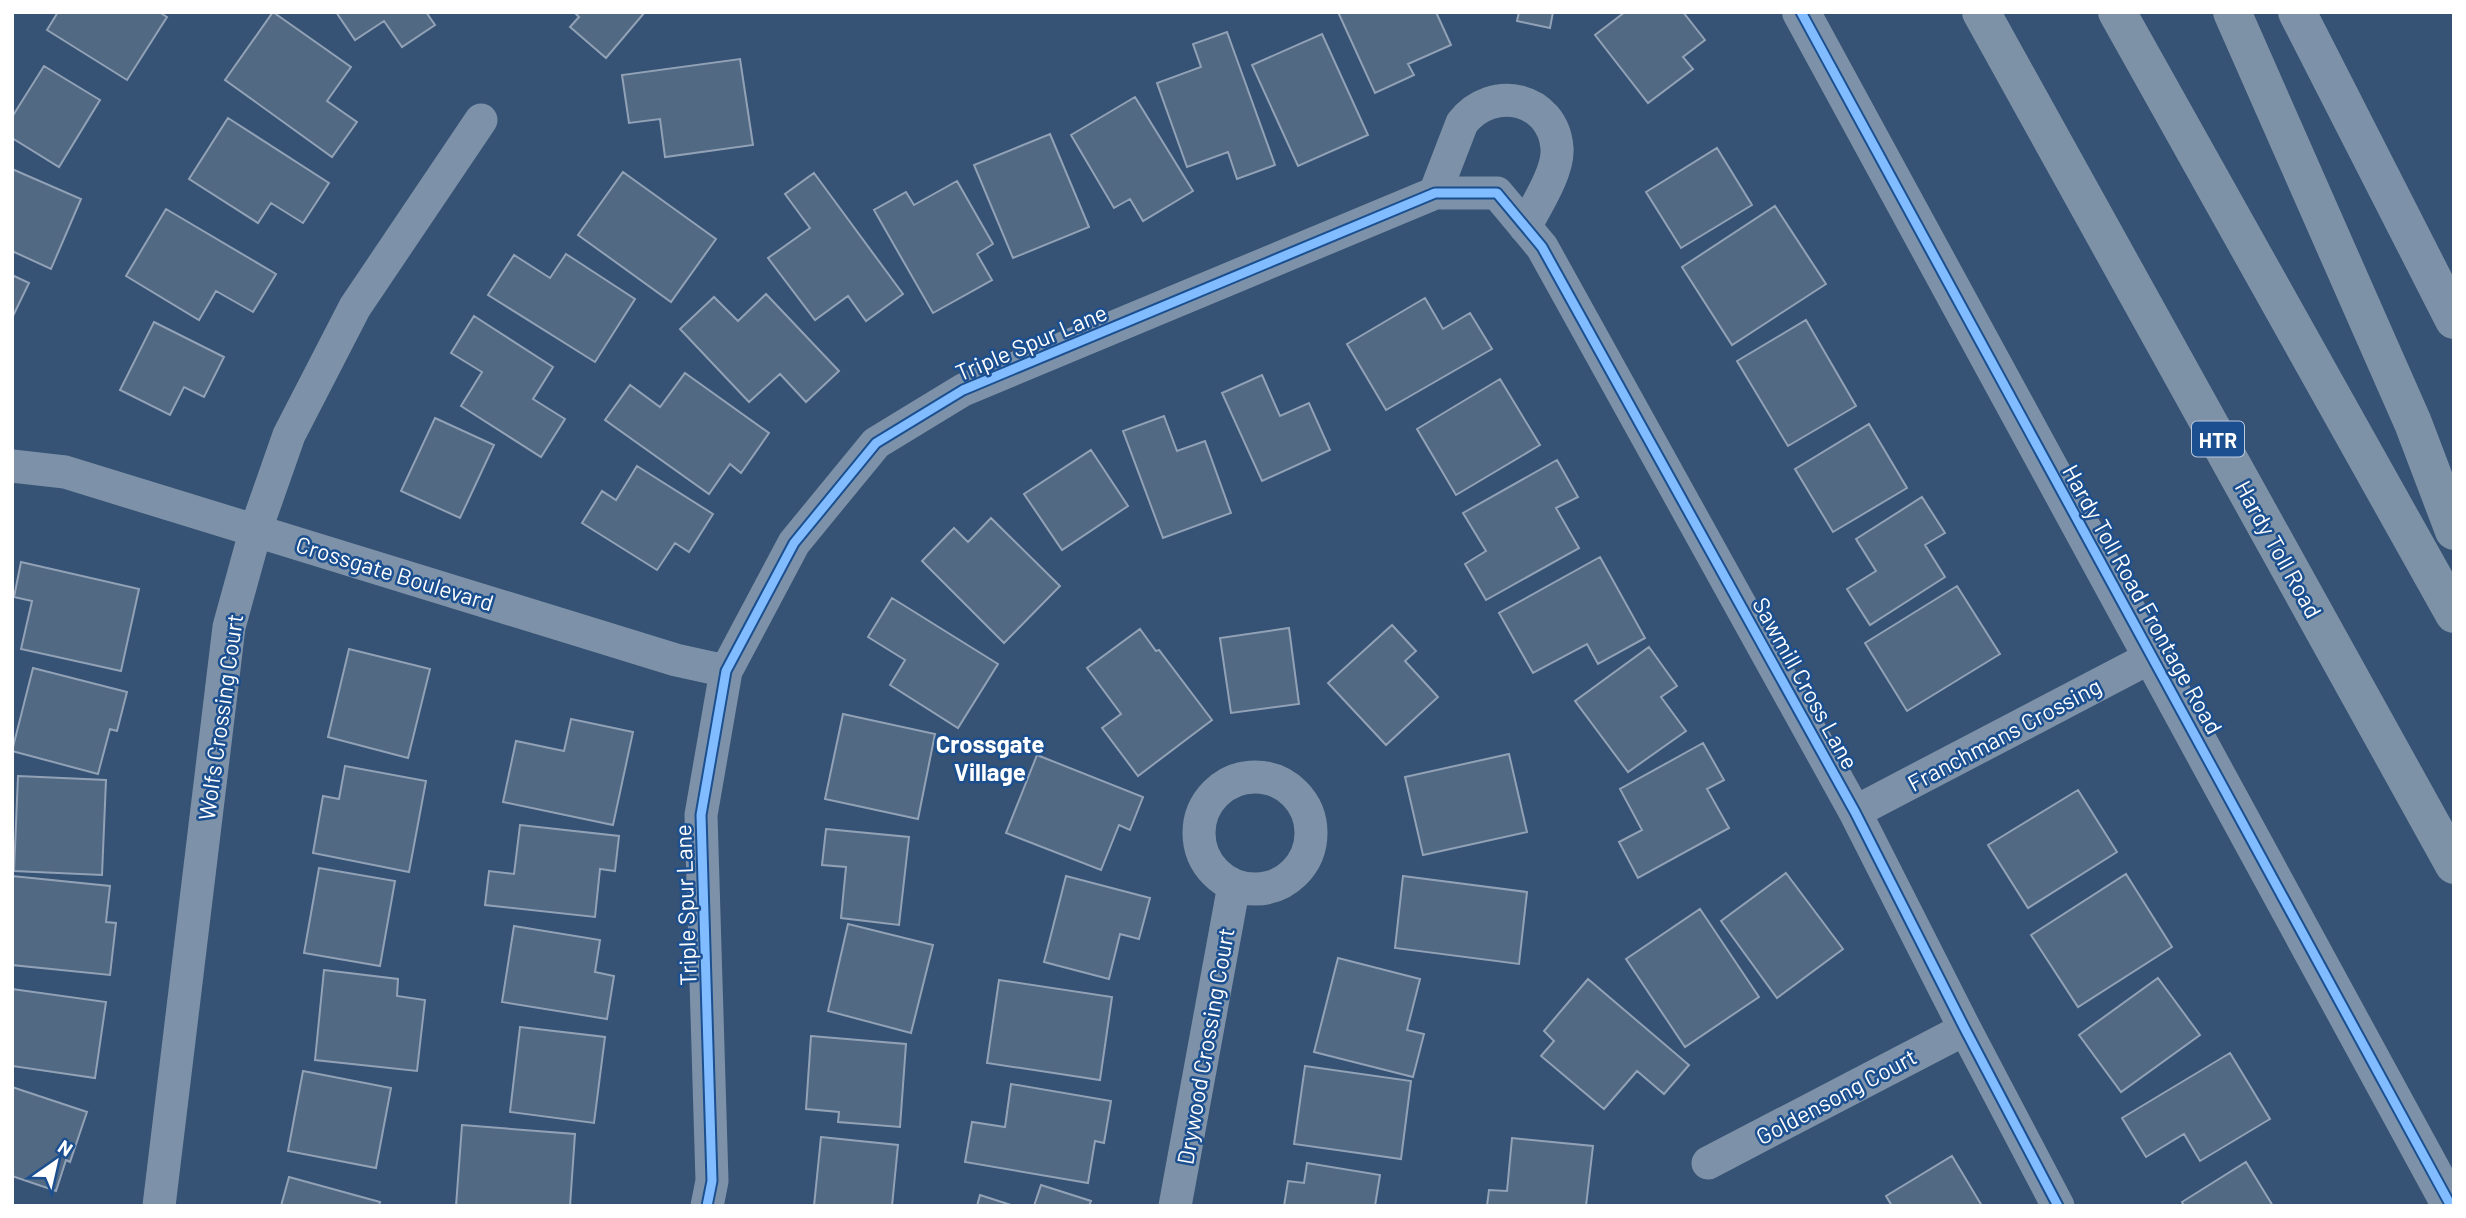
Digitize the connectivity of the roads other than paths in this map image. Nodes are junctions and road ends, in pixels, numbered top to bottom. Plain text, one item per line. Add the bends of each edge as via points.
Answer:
1 (1801, 12) edge
2 (1981, 12) edge
3 (2117, 12) edge
4 (2232, 12) edge
5 (2297, 12) edge
6 (481, 120) dead end
7 (1435, 193) junction
8 (1497, 193) joint
9 (1525, 227) junction
10 (2454, 320) edge
11 (12, 446) edge
12 (12, 466) edge
13 (65, 472) junction
14 (256, 529) junction
15 (2454, 531) edge
16 (2454, 614) edge
17 (2152, 656) junction
18 (726, 671) junction
19 (1855, 811) junction
20 (2454, 866) edge
21 (1234, 885) dead end
22 (1965, 1029) junction
23 (1708, 1163) dead end
24 (159, 1206) edge
25 (707, 1206) edge
26 (1175, 1206) edge
27 (2058, 1206) edge
28 (2451, 1206) edge

1 - 17 street, Hardy Toll Road Frontage Road
2 - 20 highway, Hardy Toll Road / HTR
3 - 16 highway
4 - 15 highway via 2413,423
5 - 10 street
6 - 14 street, Wolfs Crossing Court via 355,307 289,435
7 - 8 street, Triple Spur Lane
7 - 9 street via 1468,115 1491,101 1518,101 1545,117 1557,146 1557,163
7 - 18 street, Triple Spur Lane via 964,390 876,443 794,543
8 - 9 street, Sawmill Cross Lane
9 - 19 street, Sawmill Cross Lane via 1549,259
11 - 13 street, Crossgate Boulevard
12 - 13 street, Crossgate Boulevard
13 - 14 street, Crossgate Boulevard
14 - 18 street, Crossgate Boulevard via 676,660
14 - 24 street, Wolfs Crossing Court via 229,627
17 - 19 street, Franchmans Crossing
17 - 28 street, Hardy Toll Road Frontage Road
18 - 25 street, Triple Spur Lane via 701,815 712,1181
19 - 22 street, Sawmill Cross Lane
21 - 26 street, Drywood Crossing Court
22 - 23 street, Goldensong Court
22 - 27 street, Sawmill Cross Lane

